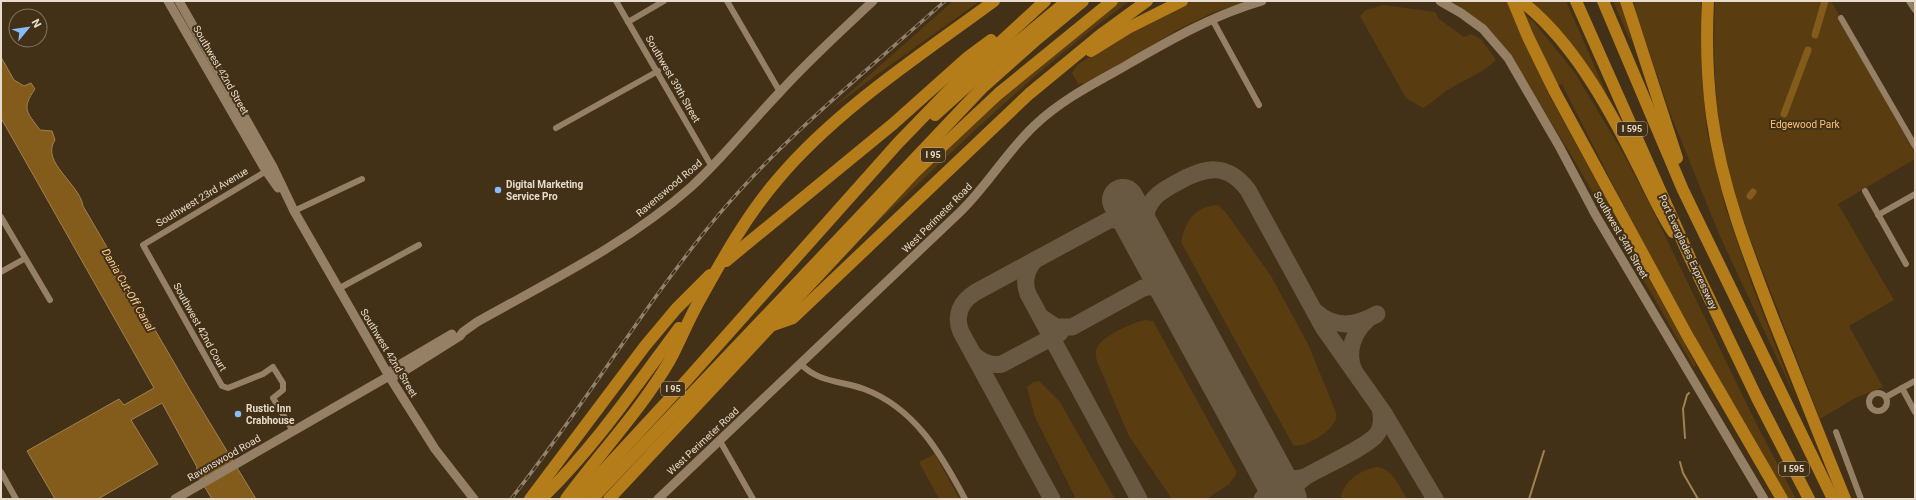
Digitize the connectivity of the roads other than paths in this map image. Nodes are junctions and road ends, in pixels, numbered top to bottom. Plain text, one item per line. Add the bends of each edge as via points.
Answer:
1 (168, 1) edge
2 (179, 1) edge
3 (616, 1) edge
4 (664, 1) edge
5 (727, 1) edge
6 (872, 1) edge
7 (994, 1) edge
8 (1033, 1) edge
9 (1045, 1) edge
10 (1067, 1) edge
11 (1083, 1) edge
12 (1100, 1) edge
13 (1112, 1) edge
14 (1148, 1) edge
15 (1182, 1) edge
16 (1262, 1) edge
17 (1440, 1) edge
18 (1513, 1) edge
19 (1520, 1) edge
20 (1576, 1) edge
21 (1603, 1) edge
22 (1626, 1) edge
23 (1708, 1) edge
24 (1909, 1) edge
25 (1915, 10) edge
26 (1841, 18) dead end
27 (1212, 19) junction
28 (628, 22) junction
29 (991, 40) junction
30 (658, 71) junction
31 (780, 92) junction
32 (1029, 94) junction
33 (1259, 105) dead end
34 (556, 128) dead end
35 (1914, 143) edge
36 (919, 152) junction
37 (712, 167) junction
38 (269, 169) junction
39 (866, 178) junction
40 (362, 179) dead end
41 (1683, 190) junction
42 (1864, 191) dead end
43 (1915, 194) edge
44 (294, 211) junction
45 (1878, 215) junction
46 (1, 217) edge
47 (143, 245) joint
48 (419, 245) dead end
49 (1690, 258) junction
50 (24, 259) junction
51 (1906, 264) dead end
52 (1, 272) edge
53 (338, 288) junction
54 (50, 300) dead end
55 (698, 303) junction
56 (770, 326) junction
57 (801, 364) junction
58 (389, 376) junction
59 (1915, 381) edge
60 (1902, 388) junction
61 (1886, 397) dead end
62 (1915, 412) edge
63 (293, 431) junction
64 (1836, 432) dead end
65 (720, 440) junction
66 (1, 472) edge
67 (16, 499) edge
68 (176, 499) edge
69 (474, 499) edge
70 (530, 499) edge
71 (541, 499) edge
72 (566, 499) edge
73 (570, 499) edge
74 (576, 499) edge
75 (592, 499) edge
76 (609, 499) edge
77 (658, 499) edge
78 (753, 499) edge
79 (965, 499) edge
80 (1764, 499) edge
81 (1782, 499) edge
82 (1809, 499) edge
83 (1832, 499) edge
84 (1845, 499) edge
85 (1861, 499) edge

1 - 38 street, Southwest 42nd Street
2 - 38 street, Southwest 42nd Street
3 - 28 street, Southwest 39th Street
4 - 28 street
5 - 31 street
6 - 31 street, Ravenswood Road
7 - 55 highway via 858,102 799,155 748,217
8 - 29 highway, I 95
9 - 39 highway via 960,78
10 - 39 highway via 948,103 889,164
11 - 36 highway via 982,88
12 - 36 highway
13 - 56 highway, I 95 via 998,94 931,157
14 - 32 highway
15 - 32 highway via 1100,46
16 - 27 street, West Perimeter Road
17 - 80 street, Southwest 34th Street via 1479,26 1508,58 1595,214
18 - 81 highway via 1555,92 1687,335
19 - 49 highway via 1553,32 1586,76 1626,142 1663,218
20 - 49 highway, Port Everglades Expressway / I 595
21 - 41 highway, I 595
22 - 41 highway via 1681,170
23 - 84 highway via 1708,75 1712,117 1720,161 1734,213 1754,271
24 - 25 street
26 - 35 street
27 - 33 street
27 - 57 street, West Perimeter Road via 1182,33 1084,89 1043,118 1011,149 968,204
28 - 30 street, Southwest 39th Street
29 - 70 highway via 760,233 676,308
29 - 73 highway, I 95 via 895,138 774,276
30 - 34 street
30 - 37 street, Southwest 39th Street
31 - 37 street, Ravenswood Road
32 - 56 highway via 793,318
36 - 75 highway
37 - 58 street, Ravenswood Road via 656,216 617,242 463,332 398,375
38 - 44 street, Southwest 42nd Street
38 - 47 street, Southwest 23rd Avenue
39 - 74 highway via 685,382
40 - 44 street
41 - 83 highway, I 595
42 - 45 street
43 - 45 street
44 - 53 street, Southwest 42nd Street
45 - 51 street
46 - 50 street
47 - 63 street, Southwest 42nd Court via 222,386 228,388 263,374 273,367 283,383 283,390 273,398
48 - 53 street
49 - 82 highway, Port Everglades Expressway / I 595
50 - 52 street
50 - 54 street
53 - 58 street, Southwest 42nd Street
55 - 71 highway via 610,422
55 - 72 highway via 665,367 626,423
56 - 76 highway, I 95
57 - 65 street, West Perimeter Road
57 - 79 street via 815,377 873,393 907,416 922,429 937,449
58 - 63 street, Ravenswood Road
58 - 69 street, Southwest 42nd Street via 434,449
59 - 60 street
60 - 61 street
60 - 62 street
63 - 68 street, Ravenswood Road
64 - 85 street
65 - 77 street, West Perimeter Road
65 - 78 street
66 - 67 street

